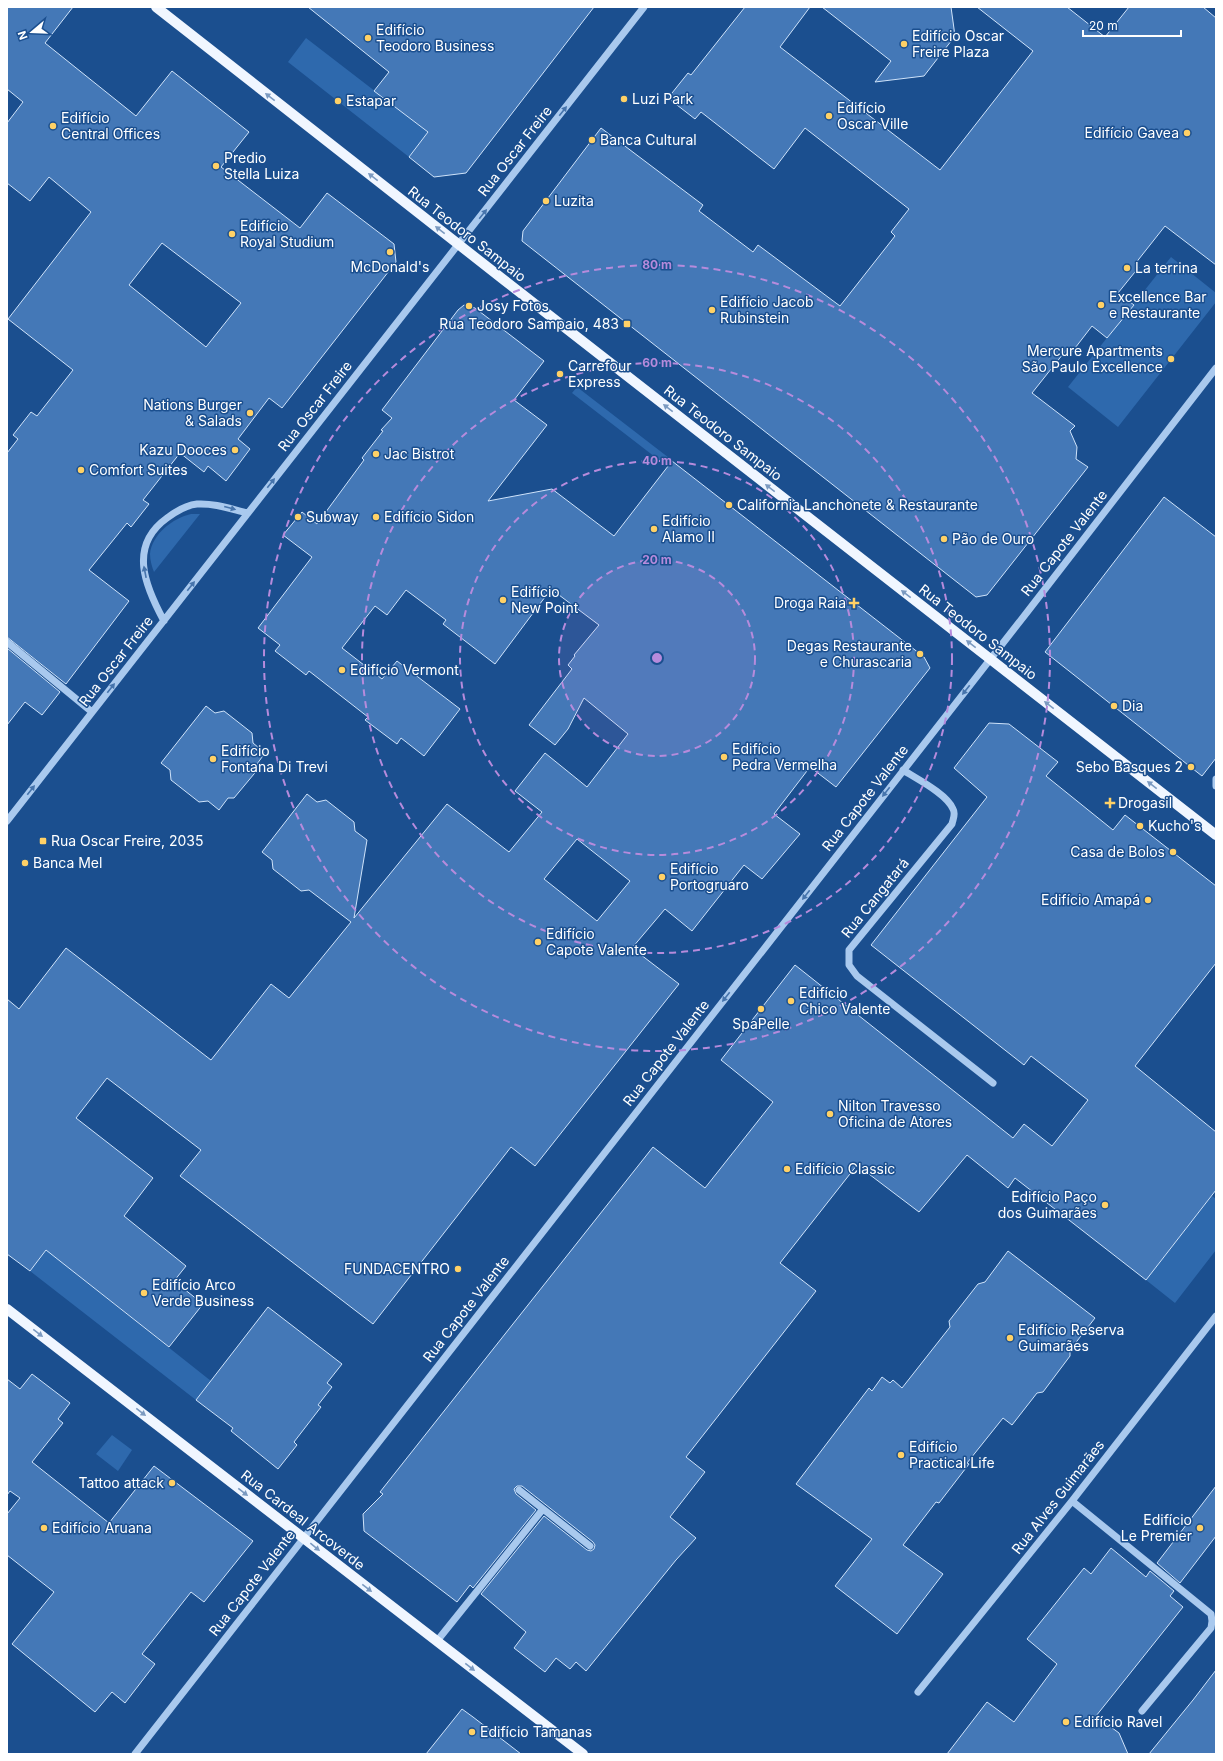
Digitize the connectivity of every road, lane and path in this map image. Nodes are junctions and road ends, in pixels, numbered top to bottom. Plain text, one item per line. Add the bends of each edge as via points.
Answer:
1 (156, 7) edge
2 (644, 7) edge
3 (458, 244) junction
4 (1216, 368) edge
5 (248, 513) junction
6 (164, 621) junction
7 (7, 642) edge
8 (990, 659) junction
9 (92, 712) junction
10 (903, 770) junction
11 (1216, 779) edge
12 (1216, 786) edge
13 (7, 821) edge
14 (1216, 835) edge
15 (993, 1083) dead end
16 (7, 1309) edge
17 (1216, 1316) edge
18 (519, 1490) dead end
19 (1072, 1501) junction
20 (543, 1508) junction
21 (304, 1538) junction
22 (590, 1546) dead end
23 (437, 1641) junction
24 (918, 1692) dead end
25 (1142, 1711) dead end
26 (134, 1754) edge
27 (583, 1754) edge

3 -> 1 main road, Rua Teodoro Sampaio
3 -> 2 street, Rua Oscar Freire
5 -> 3 street, Rua Oscar Freire
8 -> 3 main road, Rua Teodoro Sampaio
4 - 8 street, Rua Capote Valente
6 -> 5 street, Rua Oscar Freire
6 -> 5 street via 150,592 144,571 143,554 148,537 160,523 175,512 196,504 217,505
9 -> 6 street, Rua Oscar Freire
7 - 9 street
8 -> 10 street, Rua Capote Valente
14 -> 8 main road, Rua Teodoro Sampaio
13 -> 9 street, Rua Oscar Freire
10 - 15 street, Rua Cangatará via 948,800 954,809 952,824 849,950 849,965 857,976
10 -> 21 street, Rua Capote Valente
11 - 12 street
16 -> 21 main road, Rua Cardeal Arcoverde
17 - 19 street, Rua Alves Guimarães
18 - 20 street
19 - 24 street, Rua Alves Guimarães
19 - 25 street via 1211,1614 1211,1628
20 - 22 street
20 - 23 street
21 -> 23 main road, Rua Cardeal Arcoverde
21 - 26 street, Rua Capote Valente
23 -> 27 main road, Rua Cardeal Arcoverde

